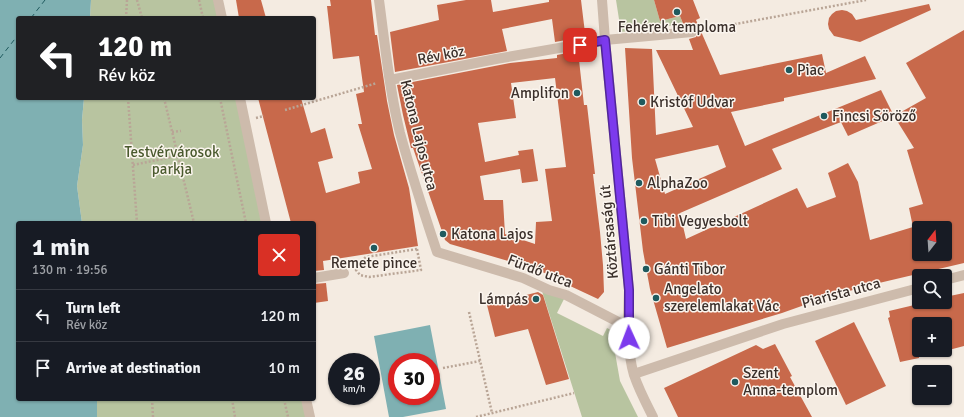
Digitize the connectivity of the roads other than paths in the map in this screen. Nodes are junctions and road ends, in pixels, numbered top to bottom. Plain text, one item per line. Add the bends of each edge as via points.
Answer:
1 (218, 0) edge
2 (379, 0) edge
3 (602, 0) edge
4 (222, 16) edge
5 (692, 32) road end
6 (605, 40) junction
7 (390, 80) junction
8 (240, 100) edge
9 (266, 221) edge
10 (437, 252) joint
11 (344, 272) dead end
12 (964, 275) edge
13 (316, 278) edge
14 (952, 278) edge
15 (912, 290) edge
16 (628, 327) junction
17 (634, 374) junction
18 (306, 401) edge
19 (310, 417) edge
20 (654, 417) edge

1 - 4 street
2 - 7 street, Katona Lajos utca
3 - 6 street, Köztársaság út
5 - 6 street, Rév köz
6 - 7 street, Rév köz
6 - 16 street, Köztársaság út via 629,290
7 - 10 street, Katona Lajos utca via 400,132
8 - 9 street
10 - 16 street, Fürdő utca via 523,278 566,295
11 - 13 street
12 - 14 street
15 - 17 street, Piarista utca via 778,325
16 - 17 street, Köztársaság út
17 - 20 street, Köztársaság út
18 - 19 street

